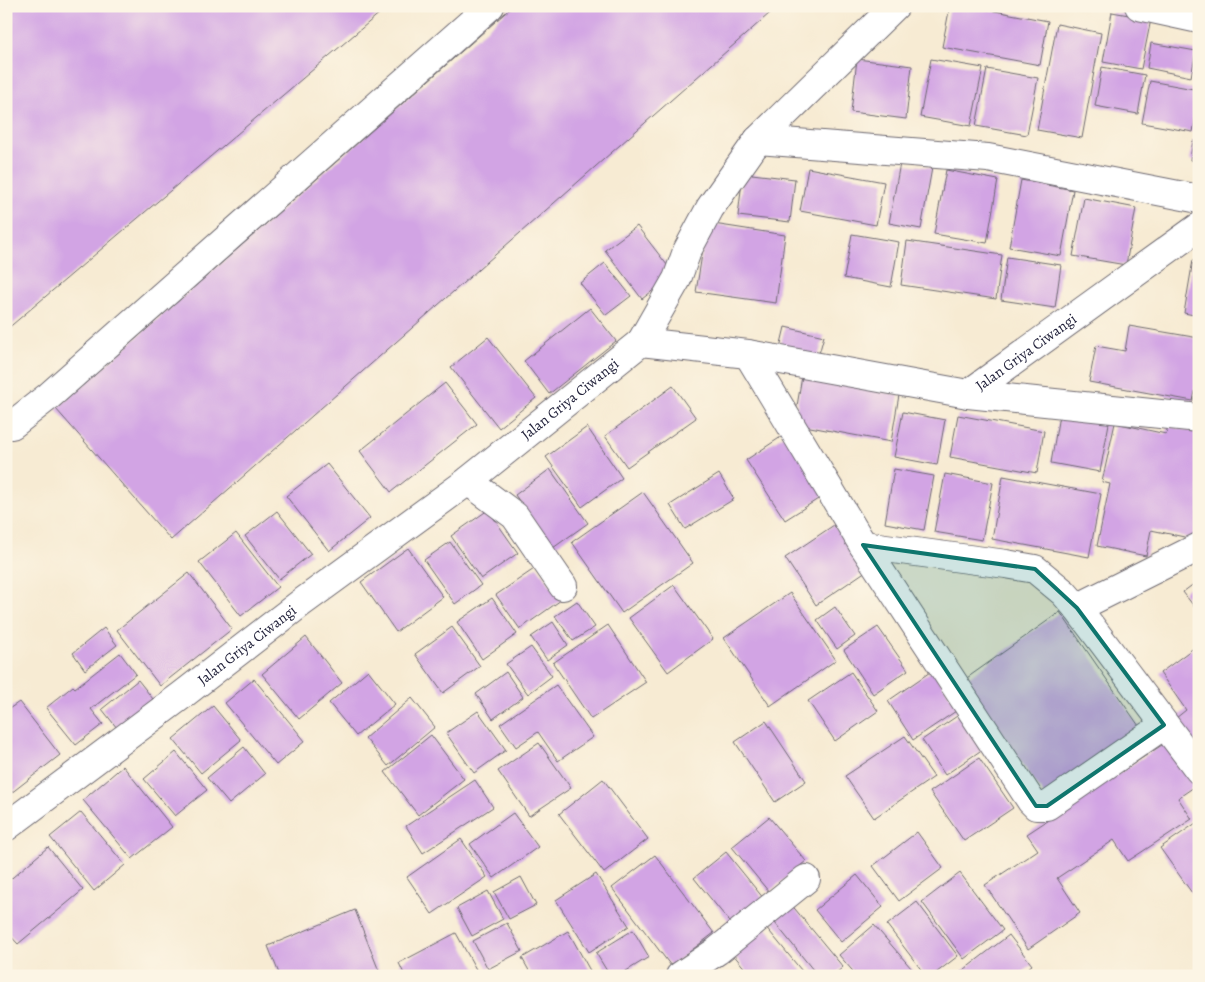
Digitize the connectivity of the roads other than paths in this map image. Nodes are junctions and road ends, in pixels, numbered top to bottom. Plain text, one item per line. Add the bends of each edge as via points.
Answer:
1 (490, 6) edge
2 (895, 6) edge
3 (1139, 6) edge
4 (1199, 19) edge
5 (758, 140) junction
6 (1199, 199) edge
7 (1199, 227) edge
8 (641, 342) junction
9 (748, 354) junction
10 (968, 394) junction
11 (1199, 418) edge
12 (6, 424) edge
13 (468, 480) junction
14 (863, 545) junction
15 (1199, 547) edge
16 (563, 586) dead end
17 (1077, 608) junction
18 (1164, 725) junction
19 (1199, 770) edge
20 (6, 827) edge
21 (806, 879) dead end
22 (680, 976) edge

1 - 12 street via 50,396 12,425
2 - 5 street
3 - 4 street
5 - 6 street via 988,158
5 - 8 street via 710,208 687,251 677,279
7 - 10 street, Jalan Griya Ciwangi
8 - 9 street, Jalan Griya Ciwangi
8 - 13 street, Jalan Griya Ciwangi
9 - 10 street, Jalan Griya Ciwangi
9 - 14 street
10 - 11 street
13 - 16 street via 515,516
13 - 20 street, Jalan Griya Ciwangi
14 - 17 street via 1035,569
14 - 18 street via 1036,806 1047,806
15 - 17 street
17 - 18 street
18 - 19 street
21 - 22 street via 717,951

